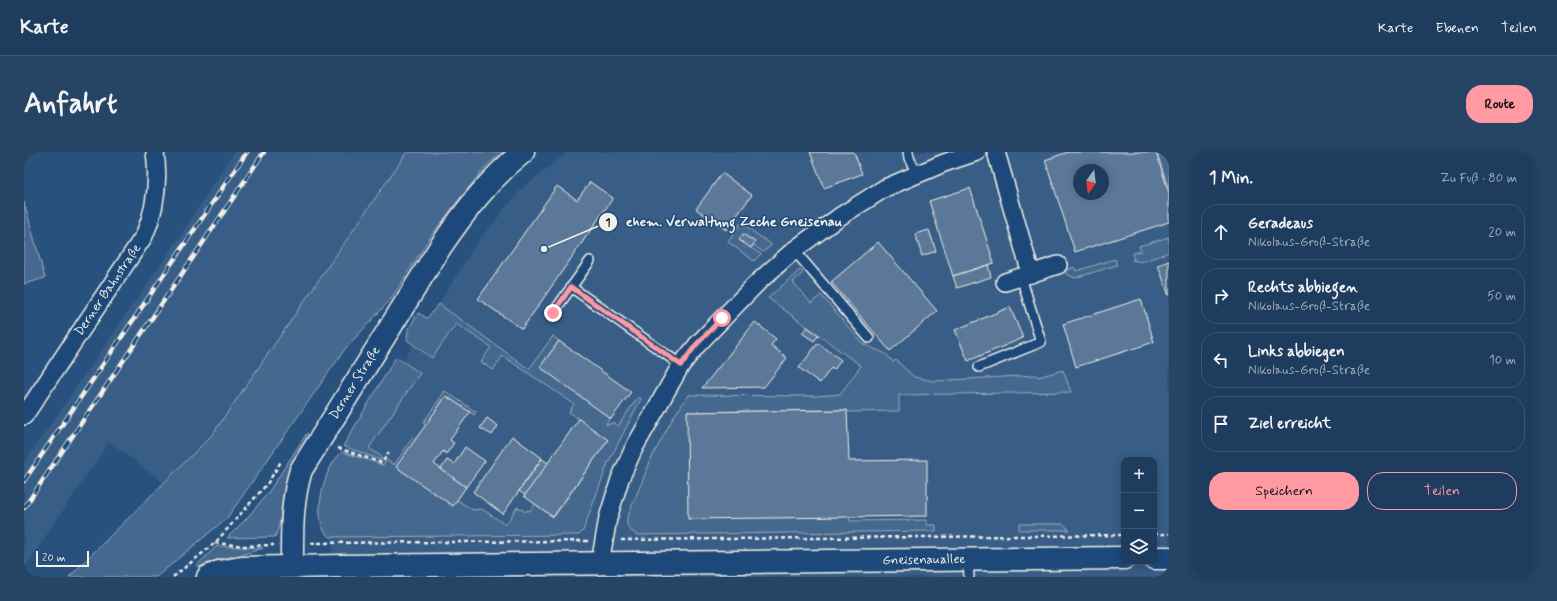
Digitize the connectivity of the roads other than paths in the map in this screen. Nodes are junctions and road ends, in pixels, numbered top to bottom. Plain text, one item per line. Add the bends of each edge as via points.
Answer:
1 (155, 152) edge
2 (523, 152) edge
3 (908, 152) edge
4 (977, 152) edge
5 (996, 152) edge
6 (917, 174) junction
7 (794, 250) junction
8 (590, 261) dead end
9 (1058, 265) dead end
10 (1019, 278) junction
11 (571, 287) junction
12 (553, 313) dead end
13 (869, 338) dead end
14 (681, 365) junction
15 (979, 367) dead end
16 (24, 416) edge
17 (1121, 558) edge
18 (1157, 558) edge
19 (1169, 558) edge
20 (600, 563) junction
21 (292, 568) junction
22 (969, 568) edge
23 (208, 577) edge

1 - 16 street, Derner Bahnstraße via 158,171 155,204 144,236
2 - 21 main road, Derner Straße via 511,161 461,216 301,470 296,486 292,521
3 - 6 lane
4 - 6 street
5 - 10 street
6 - 7 street via 865,200
7 - 13 lane
7 - 14 street via 756,283 696,345
8 - 11 lane
9 - 10 street
10 - 15 lane via 1041,342
11 - 12 lane
11 - 14 lane
14 - 20 street via 631,454 620,479 608,518
17 - 22 main road, Gneisenauallee
18 - 19 main road
20 - 21 main road, Gneisenauallee
20 - 22 main road, Gneisenauallee
21 - 23 main road via 241,568

